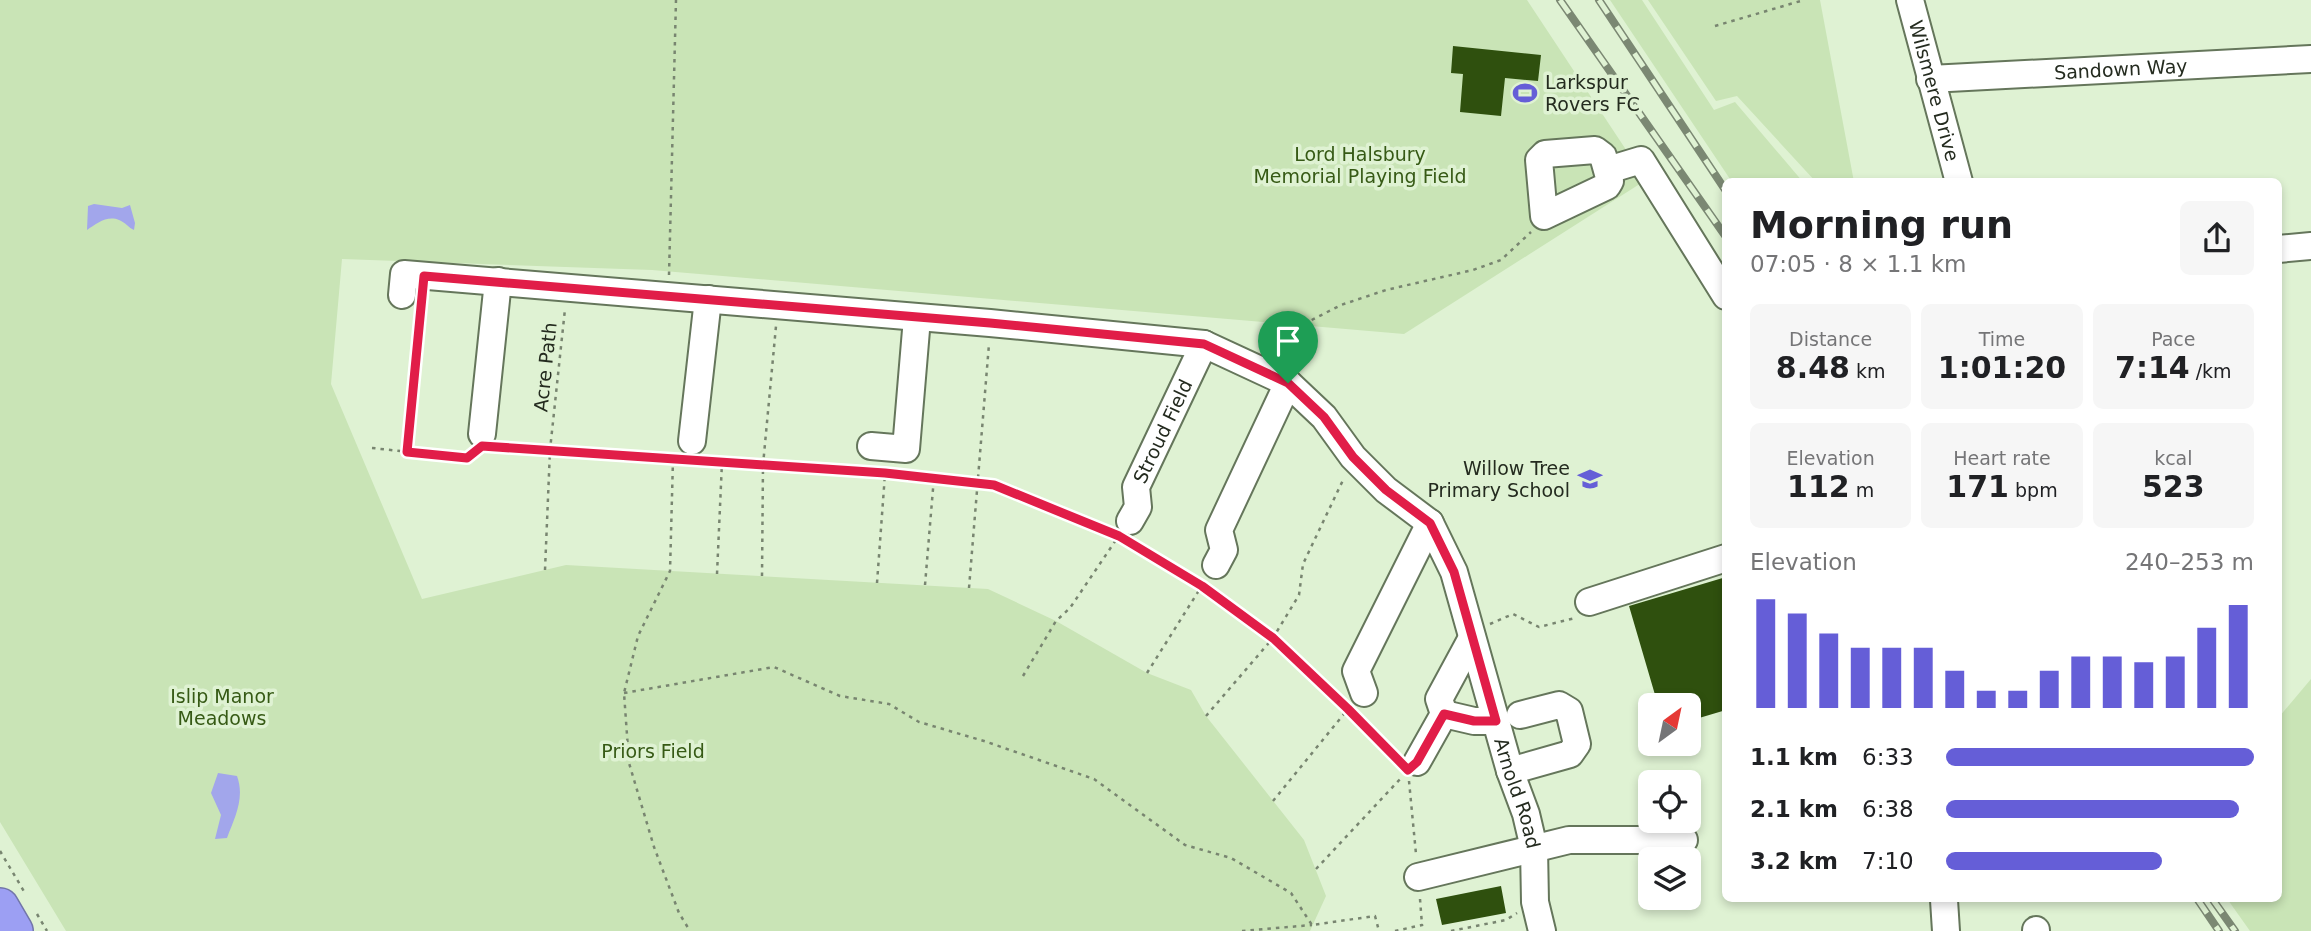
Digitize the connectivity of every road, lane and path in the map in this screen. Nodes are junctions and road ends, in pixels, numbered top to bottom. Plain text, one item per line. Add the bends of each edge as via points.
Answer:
1 (676, 0) edge
2 (1804, 0) edge
3 (1910, 0) edge
4 (1715, 26) dead end
5 (2311, 59) edge
6 (1930, 79) junction
7 (1577, 151) junction
8 (1608, 170) junction
9 (1958, 178) edge
10 (1582, 198) junction
11 (1544, 216) junction
12 (2311, 247) edge
13 (2282, 249) edge
14 (424, 276) junction
15 (498, 281) junction
16 (567, 287) junction
17 (1722, 290) edge
18 (402, 295) dead end
19 (667, 296) junction
20 (708, 299) junction
21 (778, 305) junction
22 (917, 318) junction
23 (990, 323) junction
24 (1204, 344) junction
25 (1288, 383) junction
26 (484, 444) junction
27 (871, 446) dead end
28 (372, 448) dead end
29 (550, 450) junction
30 (407, 452) junction
31 (692, 454) junction
32 (1353, 457) junction
33 (673, 459) junction
34 (722, 462) junction
35 (763, 465) junction
36 (885, 473) junction
37 (934, 477) junction
38 (978, 481) junction
39 (1430, 523) junction
40 (1124, 528) junction
41 (1722, 559) edge
42 (545, 570) dead end
43 (717, 574) dead end
44 (1209, 575) junction
45 (762, 576) dead end
46 (877, 583) dead end
47 (925, 585) dead end
48 (969, 588) dead end
49 (1589, 602) joint
50 (1500, 619) dead end
51 (1273, 638) junction
52 (1472, 638) junction
53 (1147, 673) dead end
54 (1023, 676) dead end
55 (624, 694) junction
56 (1356, 701) junction
57 (1444, 714) junction
58 (1206, 716) dead end
59 (1508, 718) junction
60 (1412, 766) junction
61 (1510, 771) junction
62 (1273, 801) dead end
63 (1684, 841) dead end
64 (1534, 848) junction
65 (0, 851) edge
66 (1315, 869) dead end
67 (1418, 877) junction
68 (1535, 902) junction
69 (1944, 902) edge
70 (19, 911) edge
71 (1312, 925) junction
72 (1422, 925) junction
73 (1472, 929) edge
74 (47, 931) edge
75 (691, 931) edge
76 (1242, 931) edge
77 (1379, 931) edge
78 (1395, 931) edge
79 (1423, 931) edge
80 (1451, 931) edge
81 (1542, 931) edge
82 (1946, 931) edge

1 - 19 path
2 - 4 path
3 - 6 street, Wilsmere Drive
5 - 6 street, Sandown Way
6 - 9 street, Wilsmere Drive
7 - 8 street via 1600,152
7 - 10 street
7 - 11 street via 1545,154 1539,160
8 - 10 street via 1607,186
8 - 17 street via 1641,160
10 - 11 street
11 - 25 path via 1501,260 1386,290 1300,326
12 - 13 street
14 - 15 street, Arnold Road
14 - 18 street via 404,274
14 - 30 path
15 - 16 street, Arnold Road
15 - 26 street
16 - 19 street, Arnold Road
16 - 29 path, Acre Path
19 - 20 street, Arnold Road
20 - 21 street, Arnold Road
20 - 31 street
21 - 22 street, Arnold Road
21 - 35 path
22 - 23 street, Arnold Road
22 - 27 street via 906,449
23 - 24 street, Arnold Road
23 - 38 path
24 - 25 street, Arnold Road
24 - 40 street, Stroud Field via 1136,486 1138,508
25 - 32 street, Arnold Road via 1324,417
25 - 44 street via 1219,530 1224,550
26 - 29 path
26 - 30 path via 467,458
28 - 30 path
29 - 33 path
29 - 42 path, Acre Path
31 - 33 path
31 - 34 path
32 - 39 street, Arnold Road via 1386,490
32 - 51 path via 1303,564 1299,595
33 - 55 path via 670,571 638,636
34 - 35 path
34 - 43 path
35 - 36 path
35 - 45 path
36 - 37 path
36 - 46 path
37 - 38 path
37 - 47 path
38 - 40 path
38 - 48 path
39 - 52 street, Arnold Road via 1454,572
39 - 56 street via 1356,671
40 - 44 path
40 - 54 path via 1070,608 1056,621
41 - 49 street
44 - 51 path
44 - 53 path
49 - 50 path via 1582,617 1539,627 1513,614
51 - 56 path
51 - 58 path
52 - 57 street via 1439,699
52 - 59 street, Arnold Road
55 - 71 path via 774,667 840,696 890,704 919,722 1094,779 1185,845 1231,858 1291,892
55 - 75 path via 629,763 654,847 679,913
56 - 60 path
56 - 62 path
57 - 59 street via 1474,721
57 - 60 street
59 - 61 street, Arnold Road
59 - 61 street via 1559,705 1569,711 1577,744 1570,754
60 - 66 path
60 - 67 path
61 - 64 street, Arnold Road
63 - 64 street via 1569,840
64 - 67 street
64 - 68 street, Arnold Road
65 - 70 path
67 - 72 path
68 - 73 path via 1506,920
68 - 81 street, Arnold Road
69 - 82 street
70 - 74 path
71 - 76 path
71 - 77 path via 1375,916
72 - 78 path
72 - 79 path
73 - 80 path

